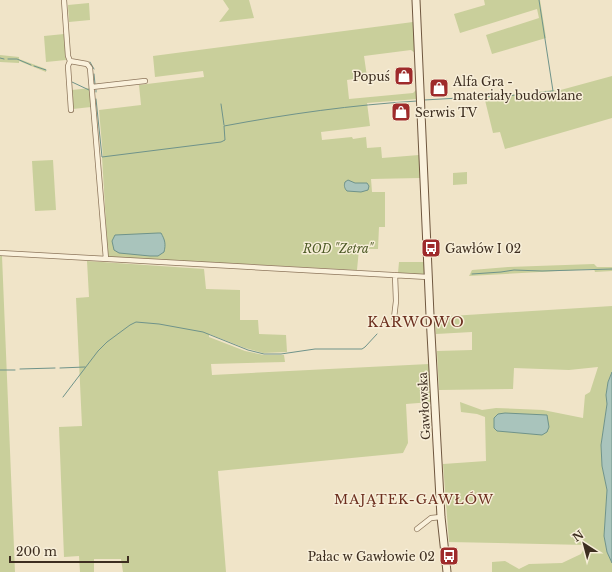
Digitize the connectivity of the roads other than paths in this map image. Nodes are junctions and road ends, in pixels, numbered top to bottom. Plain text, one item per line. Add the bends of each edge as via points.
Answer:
1 (64, 0) edge
2 (416, 0) edge
3 (70, 61) junction
4 (145, 81) dead end
5 (92, 88) junction
6 (71, 110) dead end
7 (0, 253) edge
8 (106, 258) junction
9 (395, 275) junction
10 (428, 277) junction
11 (394, 318) dead end
12 (441, 517) junction
13 (417, 529) dead end
14 (447, 572) edge

1 - 3 street
2 - 10 street, Gawłowska
3 - 5 street via 89,66
3 - 6 street via 68,66
4 - 5 street
5 - 8 street
7 - 8 street
8 - 9 street
9 - 10 street
9 - 11 street
10 - 12 street, Gawłowska
12 - 13 street via 431,518
12 - 14 street, Gawłowska

